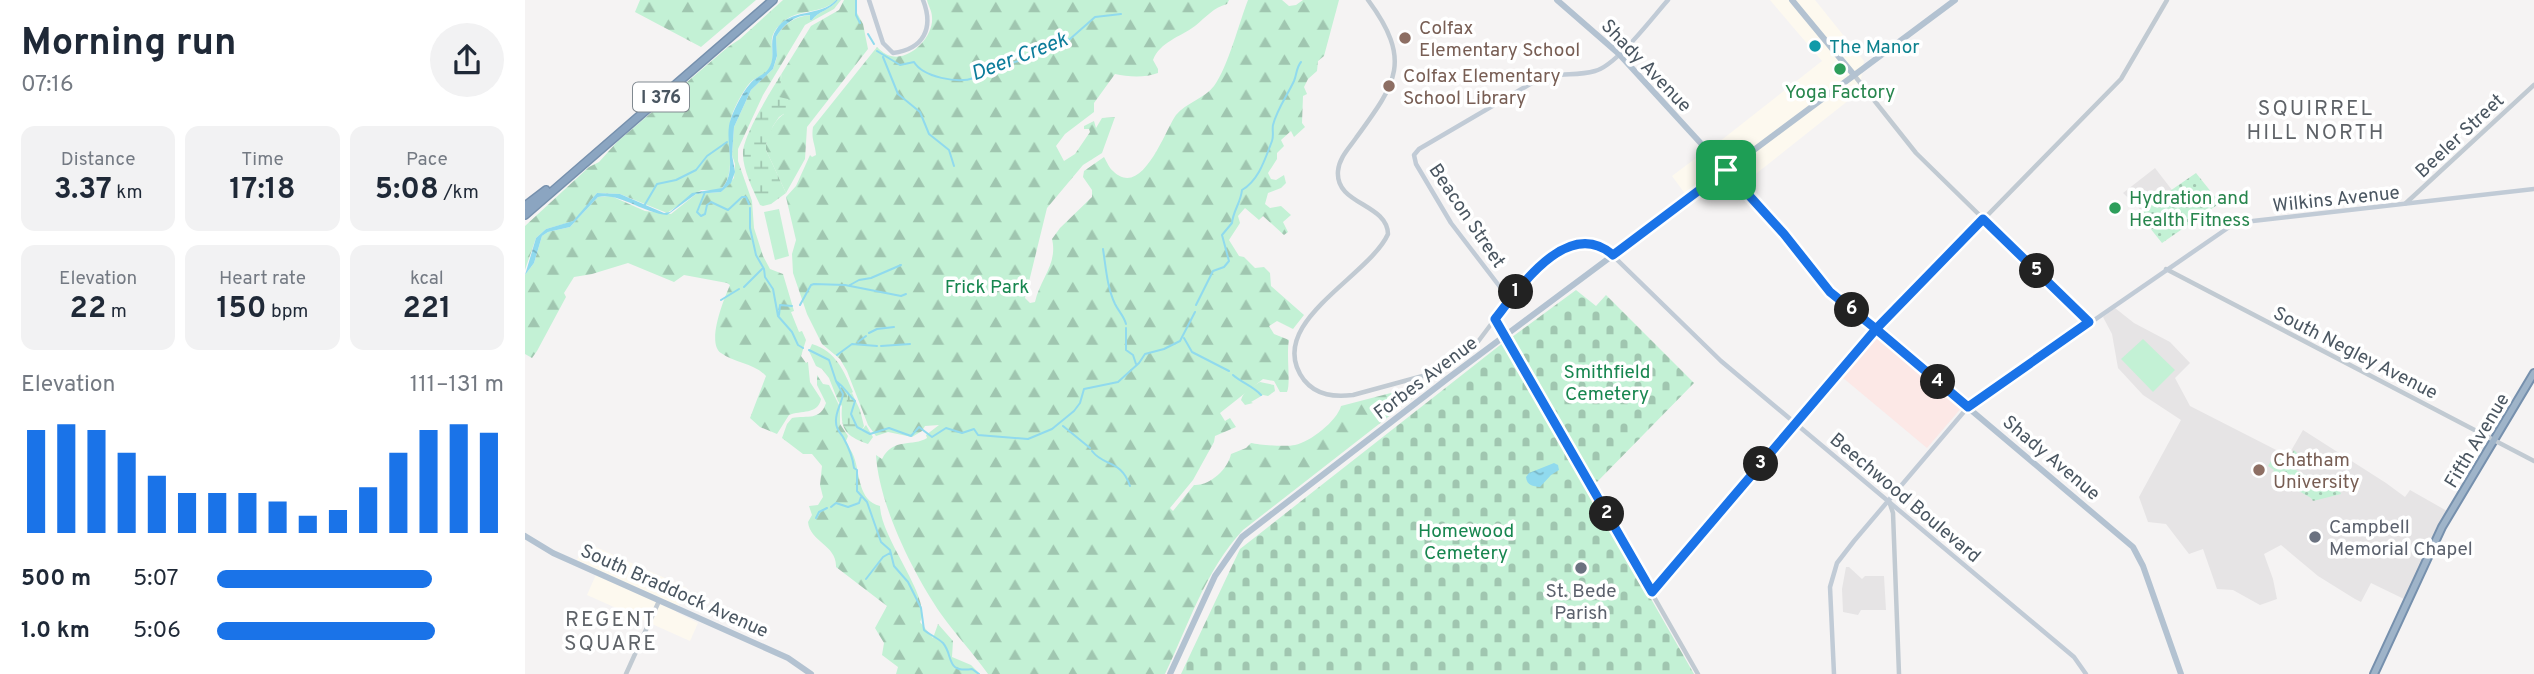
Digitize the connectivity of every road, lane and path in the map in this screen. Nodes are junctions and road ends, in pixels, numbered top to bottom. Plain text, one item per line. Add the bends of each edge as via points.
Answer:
1 (766, 0) edge
2 (773, 0) edge
3 (869, 0) edge
4 (923, 0) edge
5 (1368, 0) edge
6 (1557, 0) edge
7 (1668, 0) edge
8 (1792, 0) edge
9 (1955, 0) edge
10 (2167, 0) edge
11 (1619, 54) junction
12 (1854, 75) junction
13 (2534, 85) edge
14 (1726, 170) junction
15 (2534, 189) edge
16 (2404, 205) junction
17 (525, 207) edge
18 (525, 215) edge
19 (1983, 219) junction
20 (1613, 255) junction
21 (2166, 269) junction
22 (1510, 300) junction
23 (1495, 319) junction
24 (2089, 322) junction
25 (1876, 329) junction
26 (1506, 336) junction
27 (2534, 373) edge
28 (1968, 407) junction
29 (1795, 423) junction
30 (2494, 439) junction
31 (2534, 461) edge
32 (1889, 500) junction
33 (525, 536) edge
34 (1652, 592) junction
35 (659, 601) junction
36 (626, 674) edge
37 (811, 674) edge
38 (1170, 674) edge
39 (1698, 674) edge
40 (1834, 674) edge
41 (1899, 674) edge
42 (2086, 674) edge
43 (2181, 674) edge
44 (2374, 674) edge

1 - 17 highway, I 376
2 - 18 highway, I 376
3 - 4 main road via 893,53 922,38 928,27
5 - 23 street, Beechwood Boulevard via 1390,34 1392,77 1384,100 1341,159 1338,176 1347,194 1384,220 1388,234 1304,325 1296,341 1296,364 1318,391 1339,397 1353,395 1441,371 1471,351
6 - 11 main road, Shady Avenue
7 - 11 main road, Beacon Street
8 - 12 main road
9 - 12 main road, Forbes Avenue
10 - 19 street via 2121,79
11 - 14 main road, Shady Avenue
11 - 22 main road, Beacon Street via 1598,71 1537,80 1414,155 1451,223
12 - 14 main road, Forbes Avenue
12 - 19 street via 1916,153
13 - 16 street, Beeler Street
14 - 20 main road, Forbes Avenue
14 - 25 main road, Shady Avenue via 1830,292
15 - 16 main road, Wilkins Avenue
16 - 21 main road, Wilkins Avenue via 2235,223
19 - 24 street
19 - 25 street
20 - 22 main road, Beechwood Boulevard via 1587,243 1565,248 1529,276
20 - 26 main road, Forbes Avenue
20 - 29 main road, Beechwood Boulevard via 1720,361
21 - 24 main road, Wilkins Avenue
21 - 30 street, South Negley Avenue
22 - 23 main road, Beechwood Boulevard
23 - 26 main road
24 - 28 main road, Wilkins Avenue
25 - 28 main road, Shady Avenue
25 - 29 street
26 - 34 street
26 - 38 main road, Forbes Avenue via 1242,537 1215,576
27 - 30 highway, Fifth Avenue
28 - 32 main road, Wilkins Avenue
28 - 43 main road, Shady Avenue via 2133,547
29 - 32 main road, Beechwood Boulevard
29 - 34 street
30 - 31 street, South Negley Avenue
30 - 44 highway, Fifth Avenue via 2442,528
32 - 40 main road, Wilkins Avenue via 1839,560 1832,575
32 - 41 street
32 - 42 main road, Beechwood Boulevard via 2074,657
33 - 35 main road, South Braddock Avenue via 541,548
34 - 39 street
35 - 36 street
35 - 37 main road, South Braddock Avenue via 789,658

